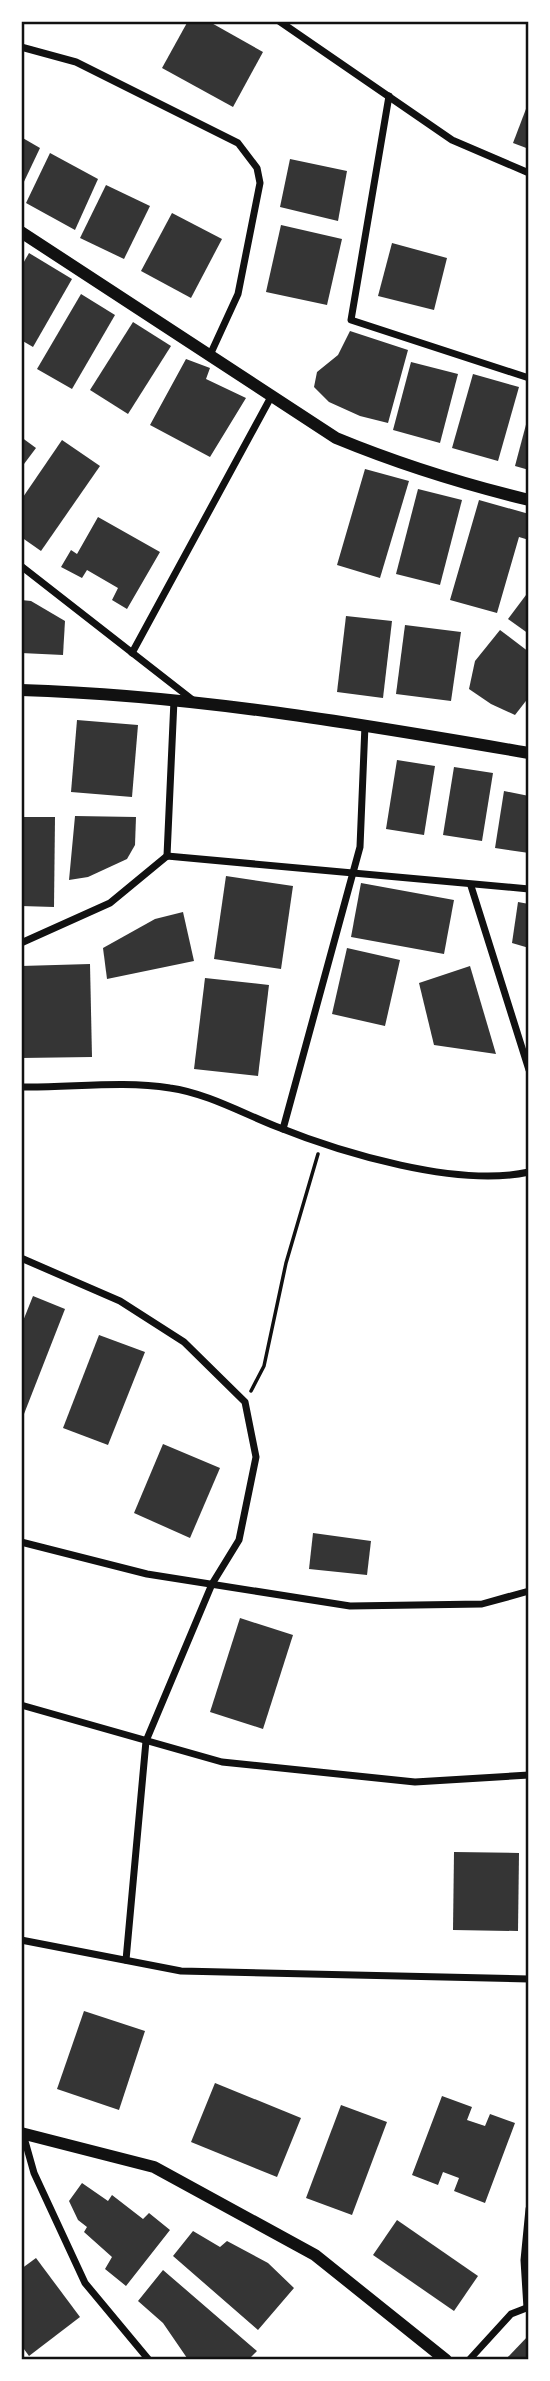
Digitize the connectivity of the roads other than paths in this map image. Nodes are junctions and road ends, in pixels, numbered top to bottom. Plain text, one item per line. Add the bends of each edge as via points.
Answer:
1 (279, 21) edge
2 (21, 47) edge
3 (388, 96) junction
4 (529, 173) edge
5 (21, 232) edge
6 (210, 355) junction
7 (529, 378) edge
8 (271, 397) junction
9 (529, 500) edge
10 (21, 566) edge
11 (132, 653) junction
12 (21, 690) edge
13 (174, 700) junction
14 (196, 703) junction
15 (365, 725) junction
16 (529, 753) edge
17 (167, 856) junction
18 (352, 874) junction
19 (471, 886) junction
20 (529, 889) edge
21 (21, 943) edge
22 (529, 1070) edge
23 (21, 1087) edge
24 (283, 1129) junction
25 (529, 1172) edge
26 (21, 1258) edge
27 (21, 1542) edge
28 (212, 1584) junction
29 (529, 1591) edge
30 (21, 1704) edge
31 (146, 1741) junction
32 (529, 1775) edge
33 (21, 1940) edge
34 (126, 1960) junction
35 (529, 1979) edge
36 (22, 2133) edge
37 (529, 2210) edge
38 (528, 2308) edge
39 (149, 2360) edge
40 (446, 2360) edge
41 (469, 2360) edge

1 - 3 street
2 - 6 street via 76,62 238,143 257,168 260,183 238,294
3 - 4 street via 452,140
3 - 7 street via 351,320
5 - 6 street
6 - 8 street
8 - 9 street via 336,438 387,459
8 - 11 street
10 - 11 street
11 - 14 street
12 - 13 street
13 - 14 street
13 - 17 street
14 - 15 street
15 - 16 street
15 - 18 street via 363,826
17 - 18 street
17 - 21 street via 110,903
18 - 19 street
18 - 24 street
19 - 20 street
19 - 22 street
23 - 24 street via 172,1088
24 - 25 street via 449,1175
26 - 28 street via 120,1301 184,1342 245,1402 256,1457 239,1540
27 - 28 street via 147,1574
28 - 29 street via 350,1606 482,1604
28 - 31 street
30 - 31 street
31 - 32 street via 222,1762 415,1782
31 - 34 street
33 - 34 street
34 - 35 street via 181,1971
36 - 39 street via 34,2173 85,2283
36 - 40 street via 154,2166 315,2255
37 - 38 street via 524,2260
38 - 41 street via 511,2314

